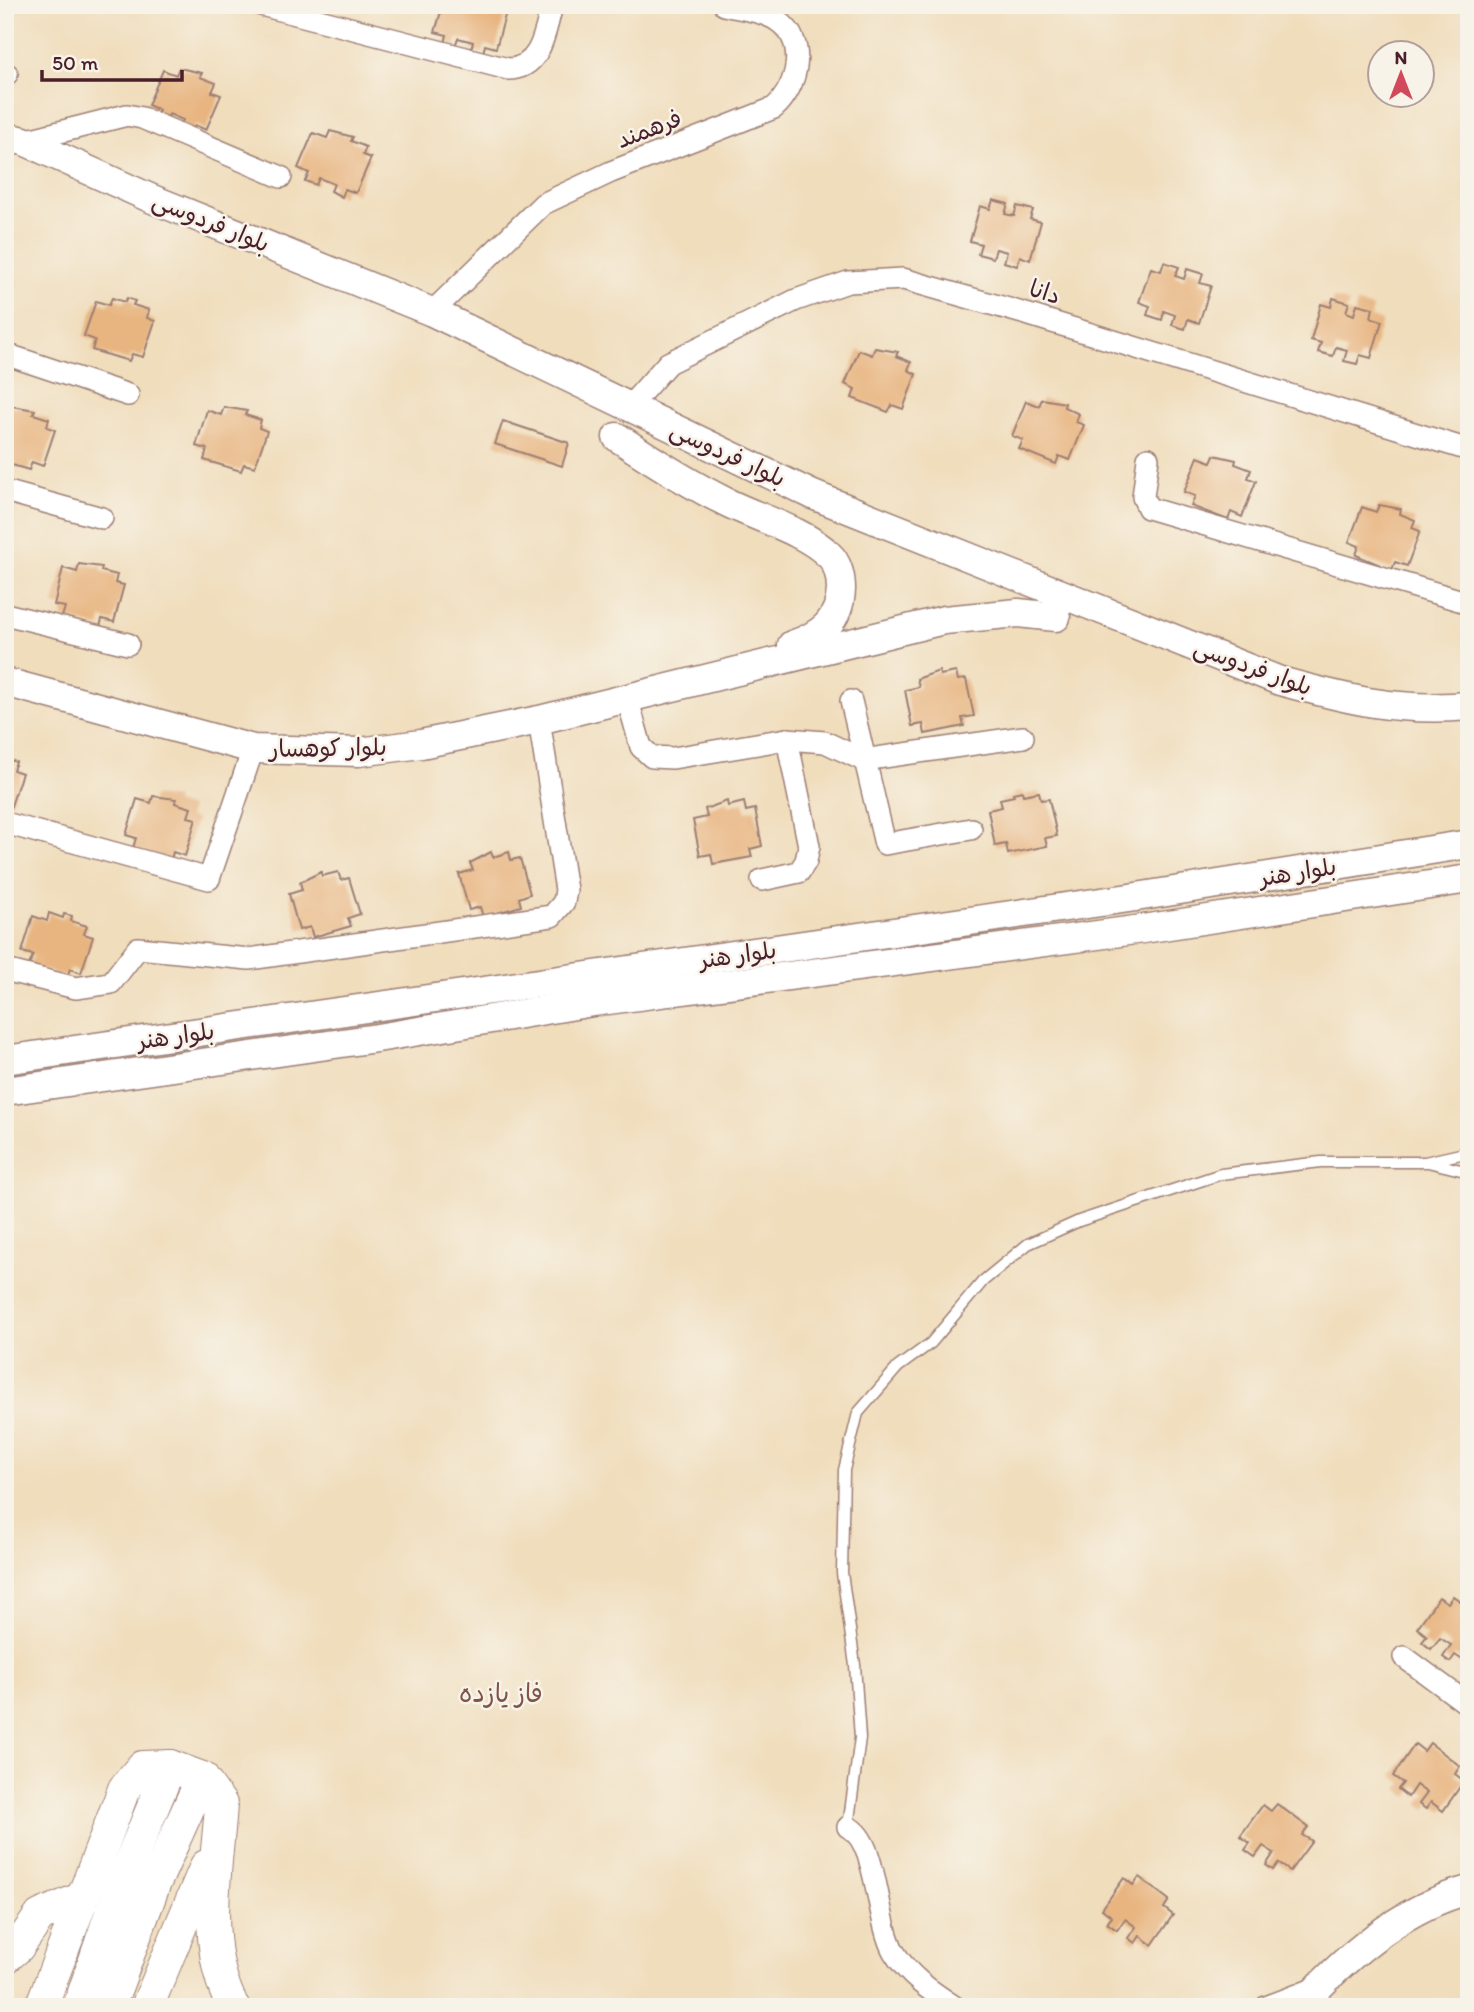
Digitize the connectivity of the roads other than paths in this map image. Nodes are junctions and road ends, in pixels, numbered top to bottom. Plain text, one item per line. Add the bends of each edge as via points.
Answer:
1 (261, 5) edge
2 (552, 5) edge
3 (724, 5) edge
4 (15, 139) edge
5 (281, 177) dead end
6 (432, 312) junction
7 (5, 354) edge
8 (128, 395) dead end
9 (629, 407) junction
10 (617, 437) dead end
11 (1469, 450) edge
12 (1148, 458) dead end
13 (5, 491) edge
14 (102, 518) dead end
15 (1469, 603) edge
16 (5, 614) edge
17 (1056, 617) dead end
18 (128, 644) dead end
19 (694, 680) junction
20 (5, 682) edge
21 (627, 697) junction
22 (851, 701) dead end
23 (1469, 706) edge
24 (538, 720) junction
25 (1023, 737) dead end
26 (788, 739) junction
27 (253, 749) junction
28 (863, 761) junction
29 (5, 823) edge
30 (971, 828) dead end
31 (1469, 844) edge
32 (1469, 879) edge
33 (762, 880) dead end
34 (5, 970) edge
35 (5, 1060) edge
36 (5, 1091) edge
37 (1469, 1152) edge
38 (1425, 1161) junction
39 (1469, 1172) edge
40 (1404, 1657) dead end
41 (1469, 1705) edge
42 (170, 1766) junction
43 (202, 1778) junction
44 (848, 1827) joint
45 (219, 1834) junction
46 (1469, 1890) edge
47 (80, 1899) junction
48 (5, 1958) edge
49 (1309, 1997) edge
50 (41, 2007) edge
51 (79, 2007) edge
52 (109, 2007) edge
53 (147, 2007) edge
54 (233, 2007) edge
55 (955, 2007) edge
56 (1266, 2007) edge

1 - 2 street via 519,69 530,64 542,42
3 - 6 street, فرهمند via 779,22 789,35 796,55 796,76 787,97 774,108 543,204
4 - 5 street via 127,115
4 - 6 street, بلوار فردوسی
6 - 9 street, بلوار فردوسی
7 - 8 street
9 - 11 street, دانا via 668,363 796,300 848,282 903,279
9 - 23 street, بلوار فردوسی via 813,495 1280,681 1357,702 1421,710
10 - 19 street via 655,463 830,555 841,578 840,608 829,626 805,640
12 - 15 street via 1143,497 1148,508
13 - 14 street
16 - 18 street
17 - 19 street via 1018,613 944,620
19 - 21 street, بلوار کوهسار
20 - 27 street, بلوار کوهسار
21 - 24 street, بلوار کوهسار
21 - 26 street via 641,747 652,757 673,758
22 - 28 street
24 - 27 street, بلوار کوهسار via 359,752
24 - 34 street via 566,890 564,902 552,916 250,959 138,948 111,983 76,988
25 - 28 street
26 - 28 street via 825,742
26 - 33 street via 809,846 799,872
27 - 29 street via 209,879
28 - 30 street via 885,844
31 - 35 street, بلوار هنر via 1136,897
32 - 36 street, بلوار هنر via 1143,929 593,1002
37 - 38 lane
38 - 39 lane
38 - 44 lane via 1321,1162 1221,1174 1079,1221 1028,1244 984,1280 931,1343 898,1367 858,1413 844,1470 842,1573 860,1738
40 - 41 street
42 - 43 main road
42 - 47 main road via 142,1767 124,1790
42 - 51 main road via 121,1884
43 - 45 main road via 221,1804
43 - 52 main road via 154,1885
44 - 55 street via 867,1848 878,1908 894,1952 923,1987
45 - 53 main road
45 - 54 main road via 212,1894 214,1939
46 - 49 street via 1421,1906 1373,1940
47 - 48 main road via 40,1916
47 - 50 main road
49 - 56 street

